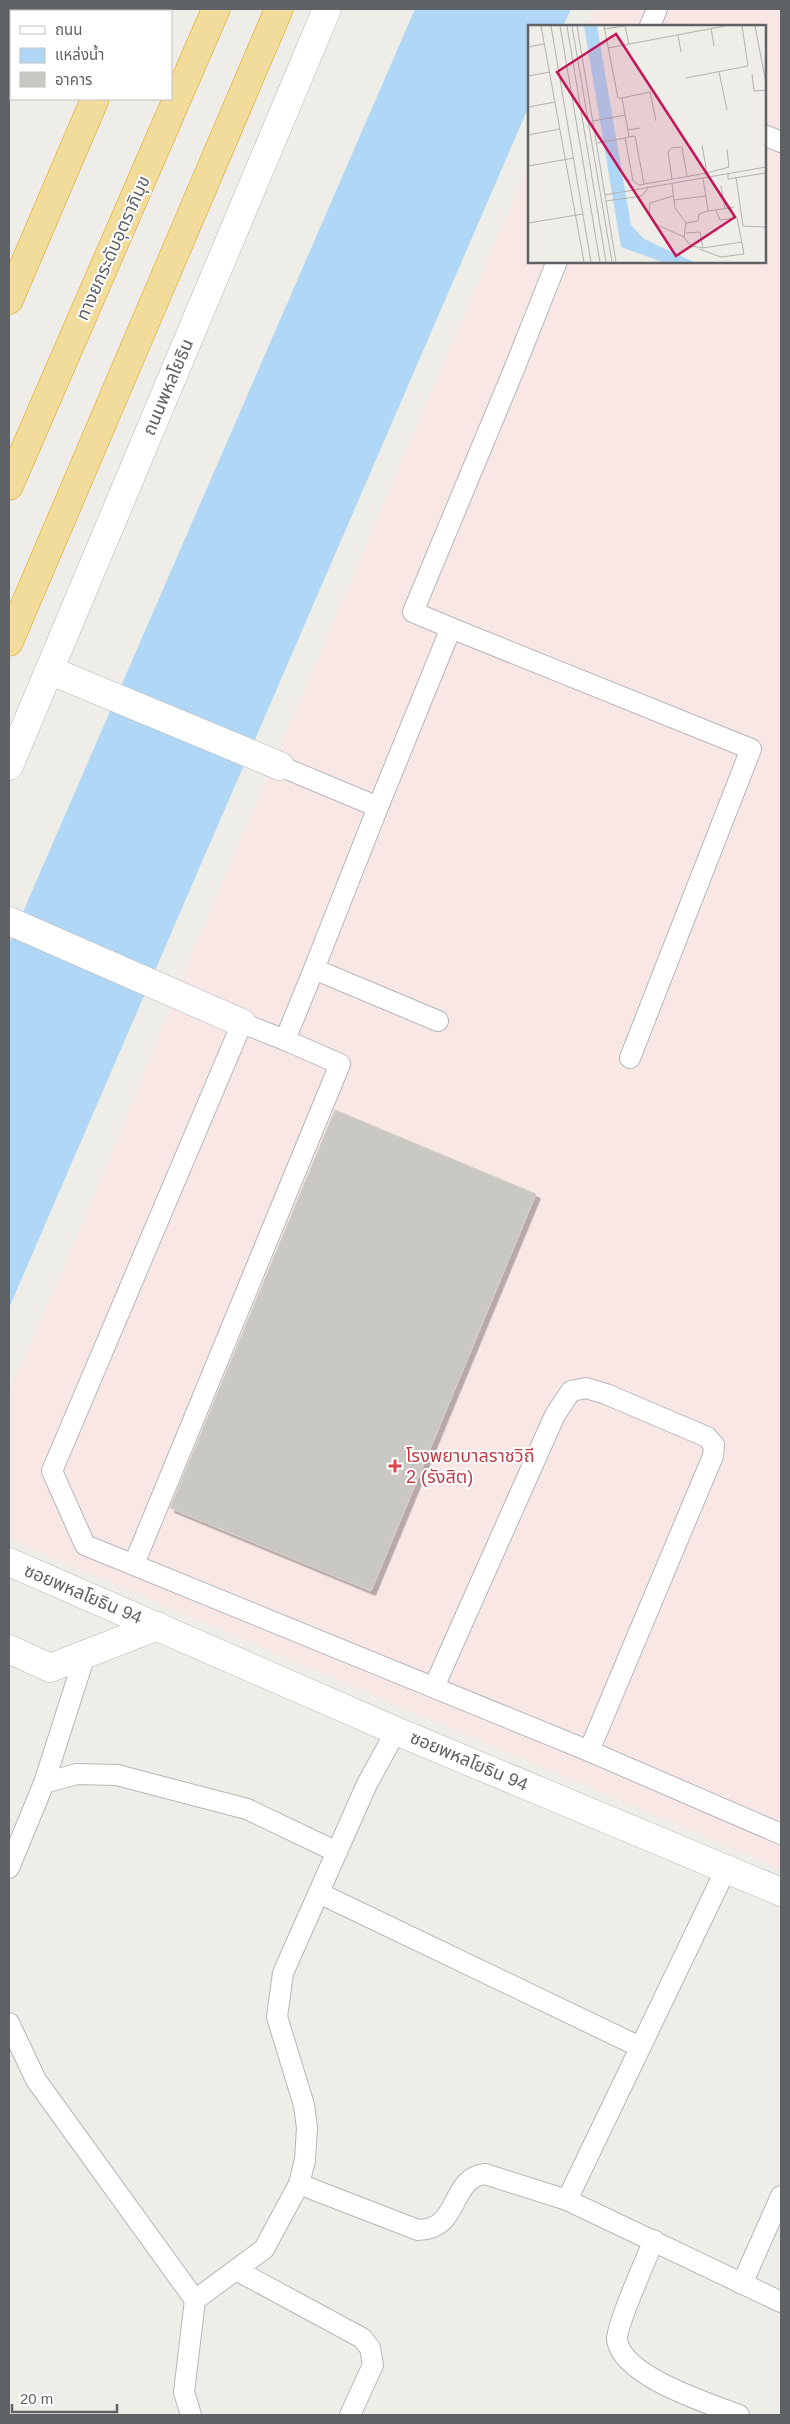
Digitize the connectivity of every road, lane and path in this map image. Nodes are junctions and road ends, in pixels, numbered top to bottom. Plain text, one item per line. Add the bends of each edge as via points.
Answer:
1 (216, 9) edge
2 (279, 9) edge
3 (327, 9) edge
4 (657, 9) edge
5 (650, 25) edge
6 (90, 100) edge
7 (95, 100) edge
8 (765, 135) edge
9 (781, 142) edge
10 (557, 262) edge
11 (9, 289) edge
12 (9, 300) edge
13 (9, 486) edge
14 (451, 628) junction
15 (9, 642) edge
16 (49, 670) junction
17 (9, 766) edge
18 (280, 766) joint
19 (378, 807) junction
20 (9, 921) edge
21 (314, 969) junction
22 (438, 1021) dead end
23 (242, 1023) junction
24 (285, 1040) junction
25 (630, 1058) dead end
26 (9, 1562) edge
27 (134, 1564) junction
28 (158, 1626) junction
29 (9, 1649) edge
30 (85, 1655) junction
31 (434, 1687) junction
32 (396, 1731) junction
33 (590, 1751) junction
34 (44, 1783) junction
35 (781, 1834) edge
36 (336, 1852) junction
37 (9, 1868) edge
38 (726, 1869) junction
39 (781, 1892) edge
40 (319, 1893) junction
41 (9, 2023) edge
42 (640, 2047) junction
43 (299, 2184) junction
44 (781, 2196) edge
45 (567, 2200) junction
46 (654, 2240) junction
47 (236, 2270) junction
48 (742, 2284) junction
49 (195, 2300) junction
50 (781, 2302) edge
51 (191, 2415) edge
52 (350, 2415) edge
53 (740, 2415) edge

1 - 13 highway, ทางยกระดับอุตราภิมุข
2 - 15 highway
3 - 16 street, ถนนพหลโยธิน
4 - 5 lane
6 - 11 highway
7 - 12 highway
8 - 9 lane
10 - 14 lane via 413,612
14 - 19 lane
14 - 25 lane via 751,749
16 - 17 street, ถนนพหลโยธิน
16 - 18 street
18 - 19 lane
19 - 21 lane
20 - 23 street
21 - 22 lane
21 - 24 lane
23 - 24 lane
23 - 27 lane via 52,1471 85,1544
24 - 27 lane via 340,1064
26 - 28 street, ซอยพหลโยธิน 94
27 - 31 lane
28 - 30 street, ซอยพหลโยธิน 94
28 - 32 street, ซอยพหลโยธิน 94
29 - 30 street, ซอยพหลโยธิน 94 via 50,1668
30 - 34 lane
31 - 33 lane
31 - 33 lane via 555,1415 571,1391 586,1388 606,1394 707,1437 714,1445 713,1456
32 - 36 lane
32 - 38 street, ซอยพหลโยธิน 94
33 - 35 lane
34 - 36 lane via 77,1774 118,1775 247,1809
34 - 37 lane
36 - 40 lane
38 - 39 street, ซอยพหลโยธิน 94
38 - 42 lane
40 - 42 lane
40 - 43 lane via 283,1973 277,2017 304,2105 307,2128 305,2160
41 - 49 lane via 36,2080
42 - 45 lane
43 - 45 lane via 418,2230 431,2230 441,2224 466,2183 475,2175 485,2174
43 - 47 lane via 264,2248
44 - 48 lane
45 - 46 lane
46 - 48 lane
46 - 53 lane via 617,2339 624,2357 662,2385
47 - 49 lane
47 - 52 lane via 362,2338 370,2348 373,2364
48 - 50 lane
49 - 51 lane via 184,2392

